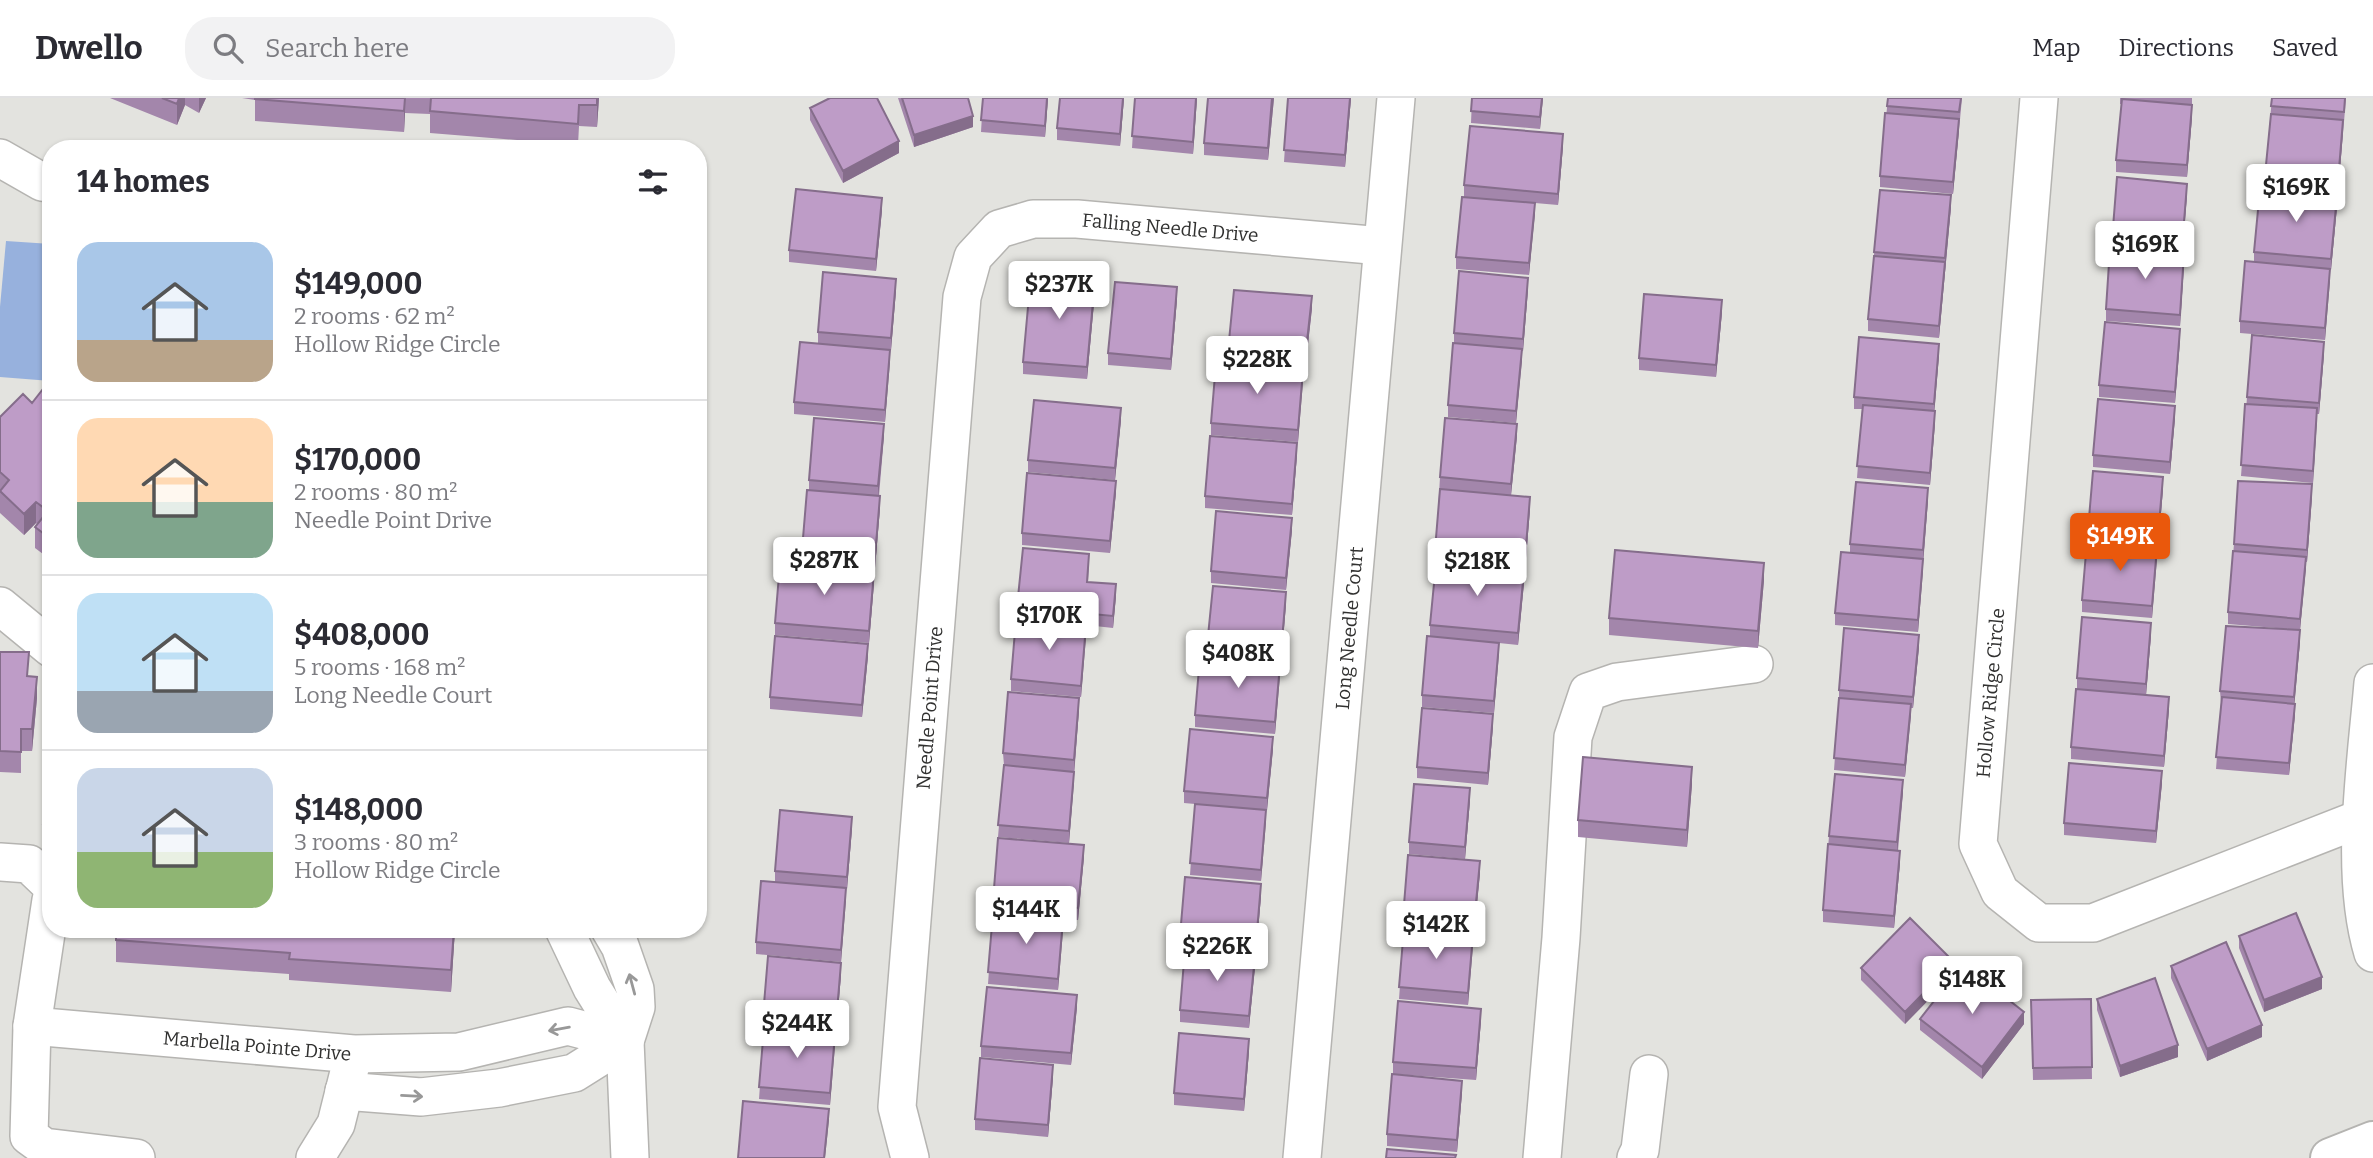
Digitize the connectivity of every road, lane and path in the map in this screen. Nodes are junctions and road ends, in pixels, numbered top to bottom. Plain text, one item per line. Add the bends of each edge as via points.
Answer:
1 (1396, 98) edge
2 (2039, 98) edge
3 (0, 158) edge
4 (42, 182) edge
5 (1382, 246) junction
6 (973, 257) joint
7 (0, 606) edge
8 (42, 641) edge
9 (1754, 664) dead end
10 (2373, 683) edge
11 (2362, 818) junction
12 (0, 862) edge
13 (42, 876) edge
14 (45, 938) edge
15 (568, 938) edge
16 (615, 938) edge
17 (2373, 953) edge
18 (32, 1026) junction
19 (625, 1041) junction
20 (483, 1046) junction
21 (354, 1054) junction
22 (1649, 1074) dead end
23 (489, 1090) junction
24 (344, 1091) junction
25 (2373, 1141) edge
26 (136, 1158) edge
27 (315, 1158) edge
28 (630, 1158) edge
29 (910, 1158) edge
30 (1303, 1158) edge
31 (1542, 1158) edge
32 (1636, 1158) edge
33 (2330, 1158) edge

1 - 5 street, Long Needle Court
2 - 11 street, Hollow Ridge Circle via 1978,844 2000,892 2039,923 2093,923
3 - 4 street
5 - 6 street, Falling Needle Drive via 1033,219 999,229
5 - 30 street, Long Needle Court
6 - 29 street, Needle Point Drive via 962,297 897,1107
7 - 8 street
9 - 31 street via 1617,682 1588,692 1573,737
10 - 11 street
11 - 17 street via 2364,924
12 - 13 street via 29,864
14 - 18 street
15 - 19 street
19 -> 16 street via 636,1007 635,989
18 - 21 street, Marbella Pointe Drive
18 - 26 street via 29,1136 44,1147
19 -> 20 street, Marbella Pointe Drive via 568,1026
19 - 23 street, Marbella Pointe Drive via 574,1073
19 - 28 street
20 - 21 street, Marbella Pointe Drive via 459,1052
20 - 23 street
21 - 24 street
22 - 32 street
24 -> 23 street, Marbella Pointe Drive via 421,1097
24 - 27 street via 335,1125
25 - 33 main road

